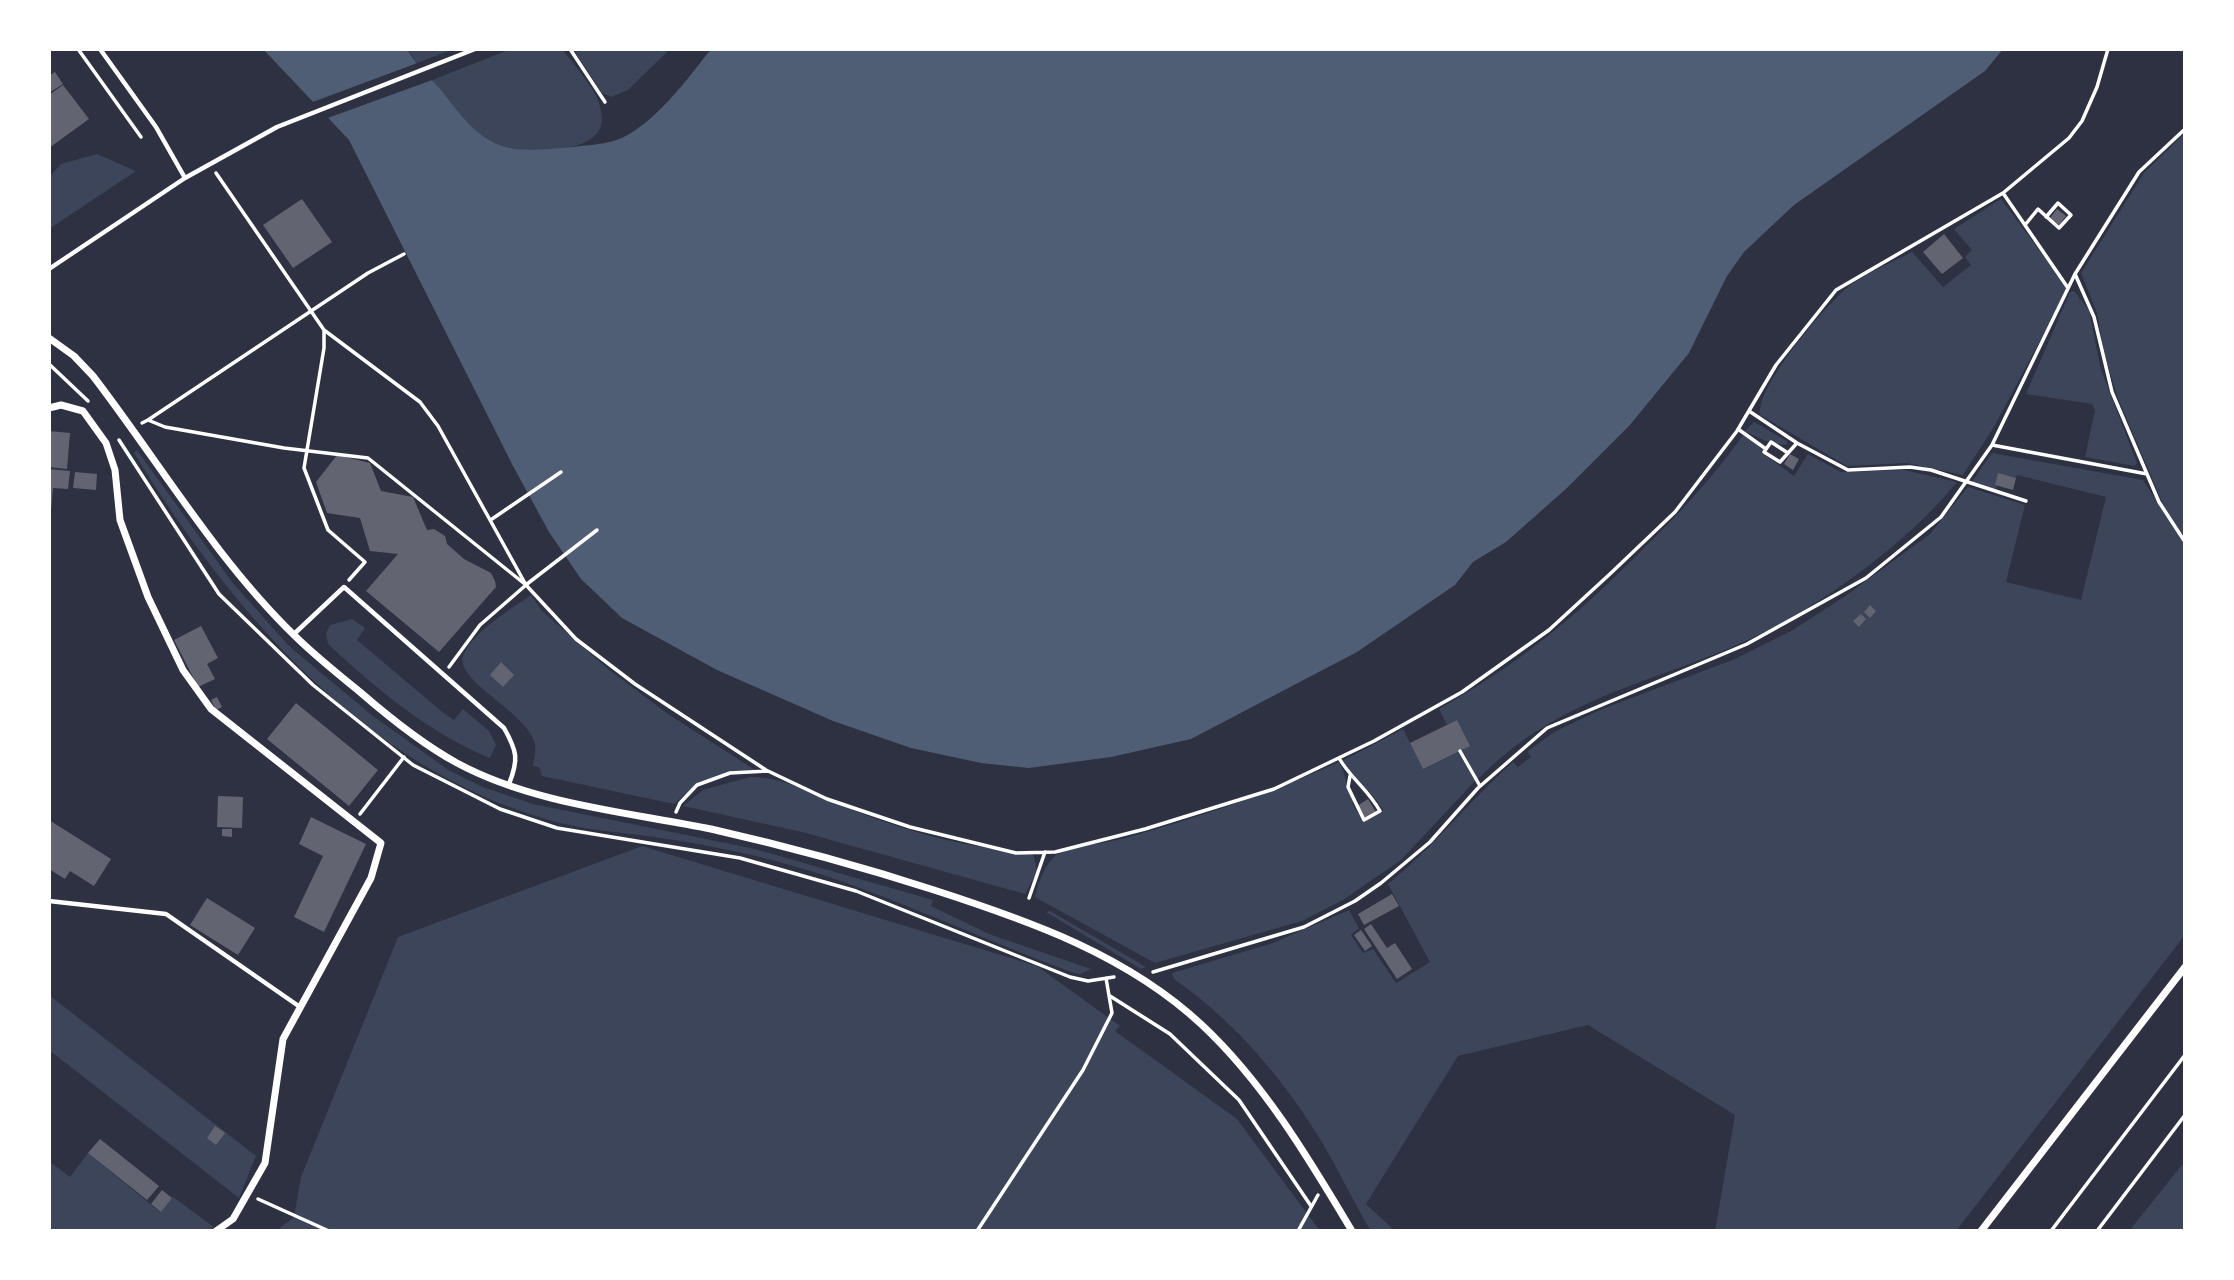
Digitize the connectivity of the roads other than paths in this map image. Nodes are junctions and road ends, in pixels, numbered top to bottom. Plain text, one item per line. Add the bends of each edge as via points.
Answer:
1 (100, 49) edge
2 (475, 49) edge
3 (185, 178) junction
4 (49, 269) edge
5 (49, 338) edge
6 (49, 408) edge
7 (293, 635) junction
8 (509, 784) junction
9 (49, 901) edge
10 (2185, 967) edge
11 (300, 1007) junction
12 (216, 1231) edge
13 (1353, 1231) edge
14 (1981, 1231) edge

1 - 3 lane via 156,127
2 - 3 lane via 290,120
3 - 4 lane
5 - 7 street via 93,376 232,565
6 - 11 street via 61,405 83,411 106,443 115,470 120,520 148,597 183,670 211,709 381,843 371,878
7 - 8 street via 433,749
7 - 8 lane via 344,587 504,728 516,748
8 - 13 street via 866,868 1021,918 1087,947 1139,975 1202,1024 1255,1081
9 - 11 lane via 166,914
10 - 14 street
11 - 12 street via 283,1039 265,1163 233,1219

